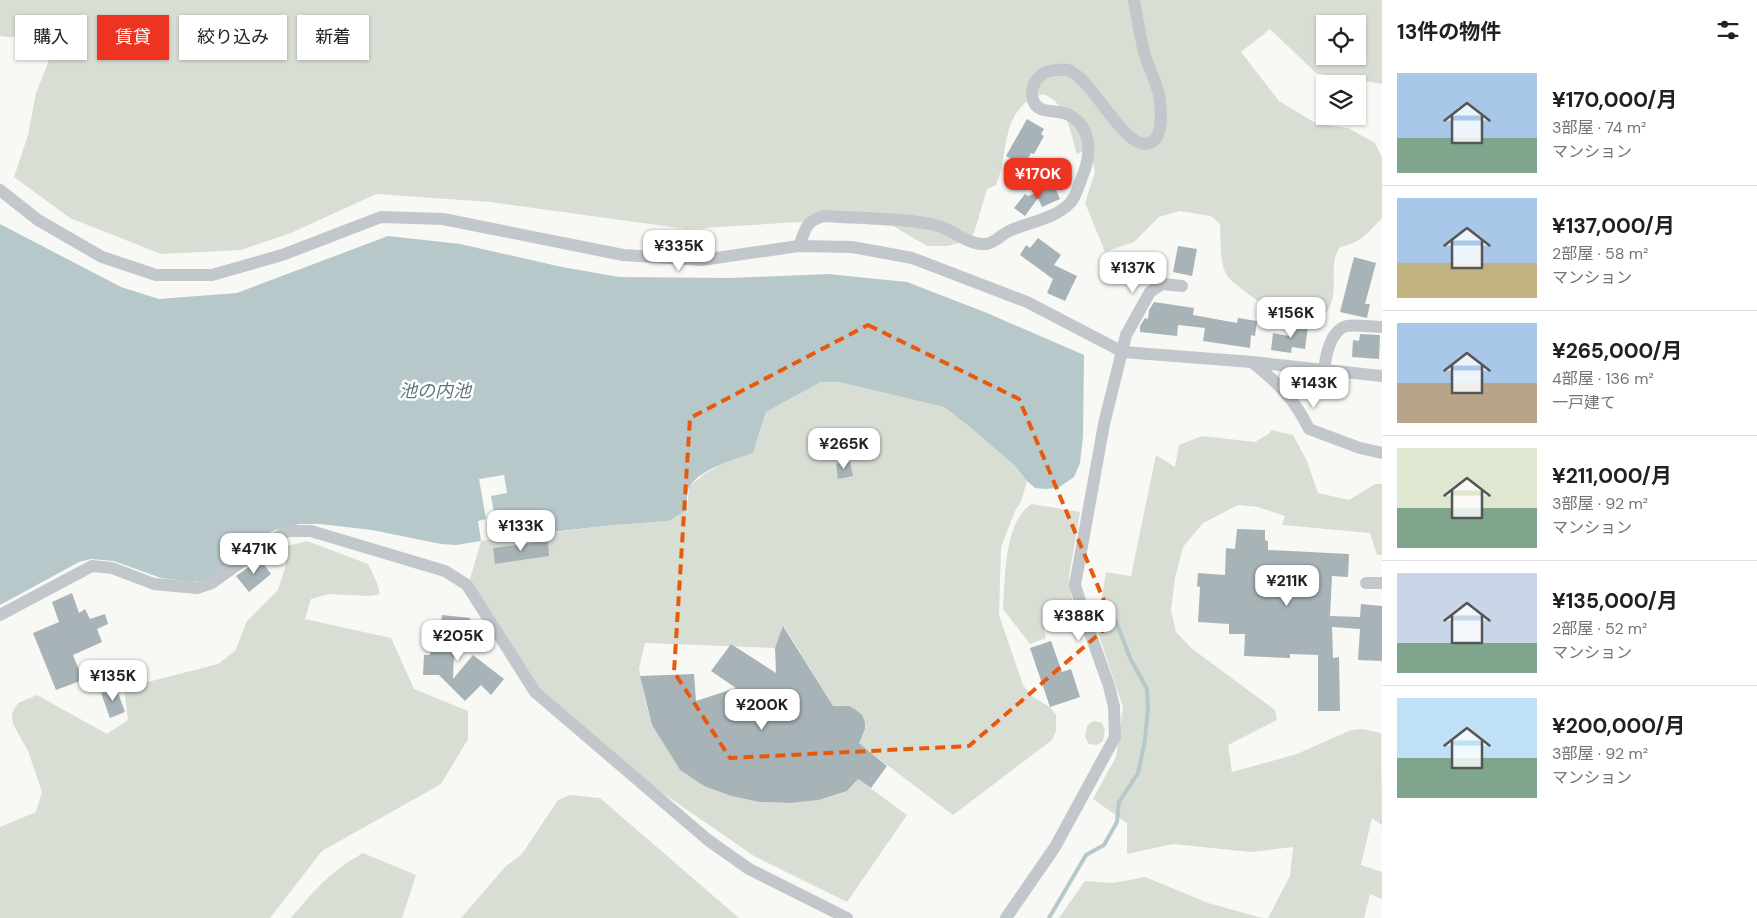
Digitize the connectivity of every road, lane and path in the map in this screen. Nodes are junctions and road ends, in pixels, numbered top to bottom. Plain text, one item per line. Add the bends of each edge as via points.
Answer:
1 (1134, 0) edge
2 (0, 190) edge
3 (799, 246) junction
4 (1182, 286) dead end
5 (1382, 327) edge
6 (1124, 352) junction
7 (1252, 362) junction
8 (1324, 369) junction
9 (1382, 376) edge
10 (1382, 452) edge
11 (1366, 583) dead end
12 (1382, 583) edge
13 (0, 615) edge
14 (846, 918) edge
15 (1006, 918) edge

1 - 3 street via 1144,52 1158,95 1159,134 1152,142 1136,142 1126,135 1086,82 1066,69 1040,75 1033,85 1036,105 1077,120 1086,132 1089,144 1087,163 1072,201 1061,211 1007,232 986,244 968,240 942,227 918,222 824,216 812,219
2 - 3 street via 38,220 102,257 156,275 212,275 282,254 380,217 443,219 623,255 702,260
3 - 6 street via 852,247 912,258 1027,302
4 - 6 street via 1162,284 1150,292 1126,336
5 - 8 street via 1346,326 1337,332 1328,350
6 - 7 street
6 - 15 street via 1104,424 1075,585 1109,686 1114,707 1115,737 1054,847
7 - 8 street
7 - 10 street via 1299,408 1309,429 1360,448
8 - 9 street
11 - 12 street
13 - 14 street via 92,566 112,568 154,584 197,588 212,583 288,530 311,531 445,571 467,585 535,692 708,840 749,869

